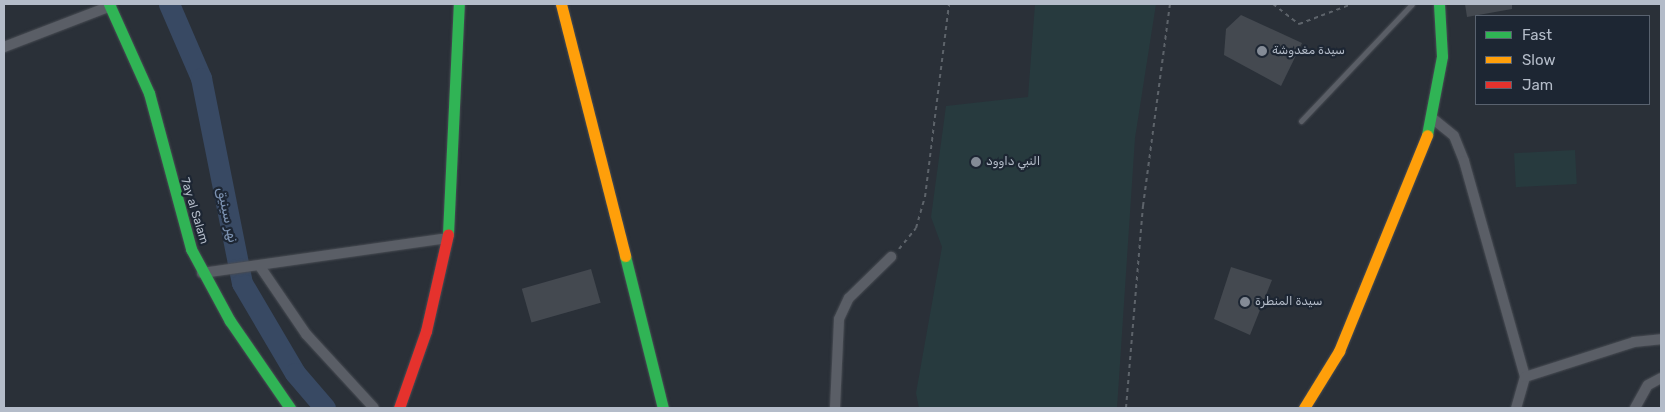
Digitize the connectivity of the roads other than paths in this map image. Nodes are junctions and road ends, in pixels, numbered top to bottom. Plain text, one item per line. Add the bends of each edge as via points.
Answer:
1 (458, 4) edge
2 (561, 4) edge
3 (1412, 4) edge
4 (1439, 4) edge
5 (110, 5) edge
6 (4, 47) edge
7 (1432, 118) junction
8 (1301, 121) dead end
9 (448, 238) junction
10 (891, 257) road end
11 (261, 268) junction
12 (202, 273) junction
13 (1661, 339) edge
14 (1525, 377) junction
15 (1661, 378) edge
16 (290, 408) edge
17 (374, 408) edge
18 (399, 408) edge
19 (663, 408) edge
20 (835, 408) edge
21 (1304, 408) edge
22 (1516, 408) edge
23 (1635, 408) edge

1 - 9 street
2 - 19 street
3 - 8 lane
4 - 7 street via 1442,56
5 - 6 street
5 - 12 street, 7ay al Salam via 149,93 173,196
7 - 14 street via 1454,136 1464,160
7 - 21 street via 1370,283 1339,351
9 - 11 street
9 - 18 street via 426,331
10 - 20 street via 849,298 838,319
11 - 12 street
11 - 17 street via 306,334
12 - 16 street, 7ay al Salam
13 - 14 street via 1634,342
14 - 22 street
15 - 23 street via 1648,385

